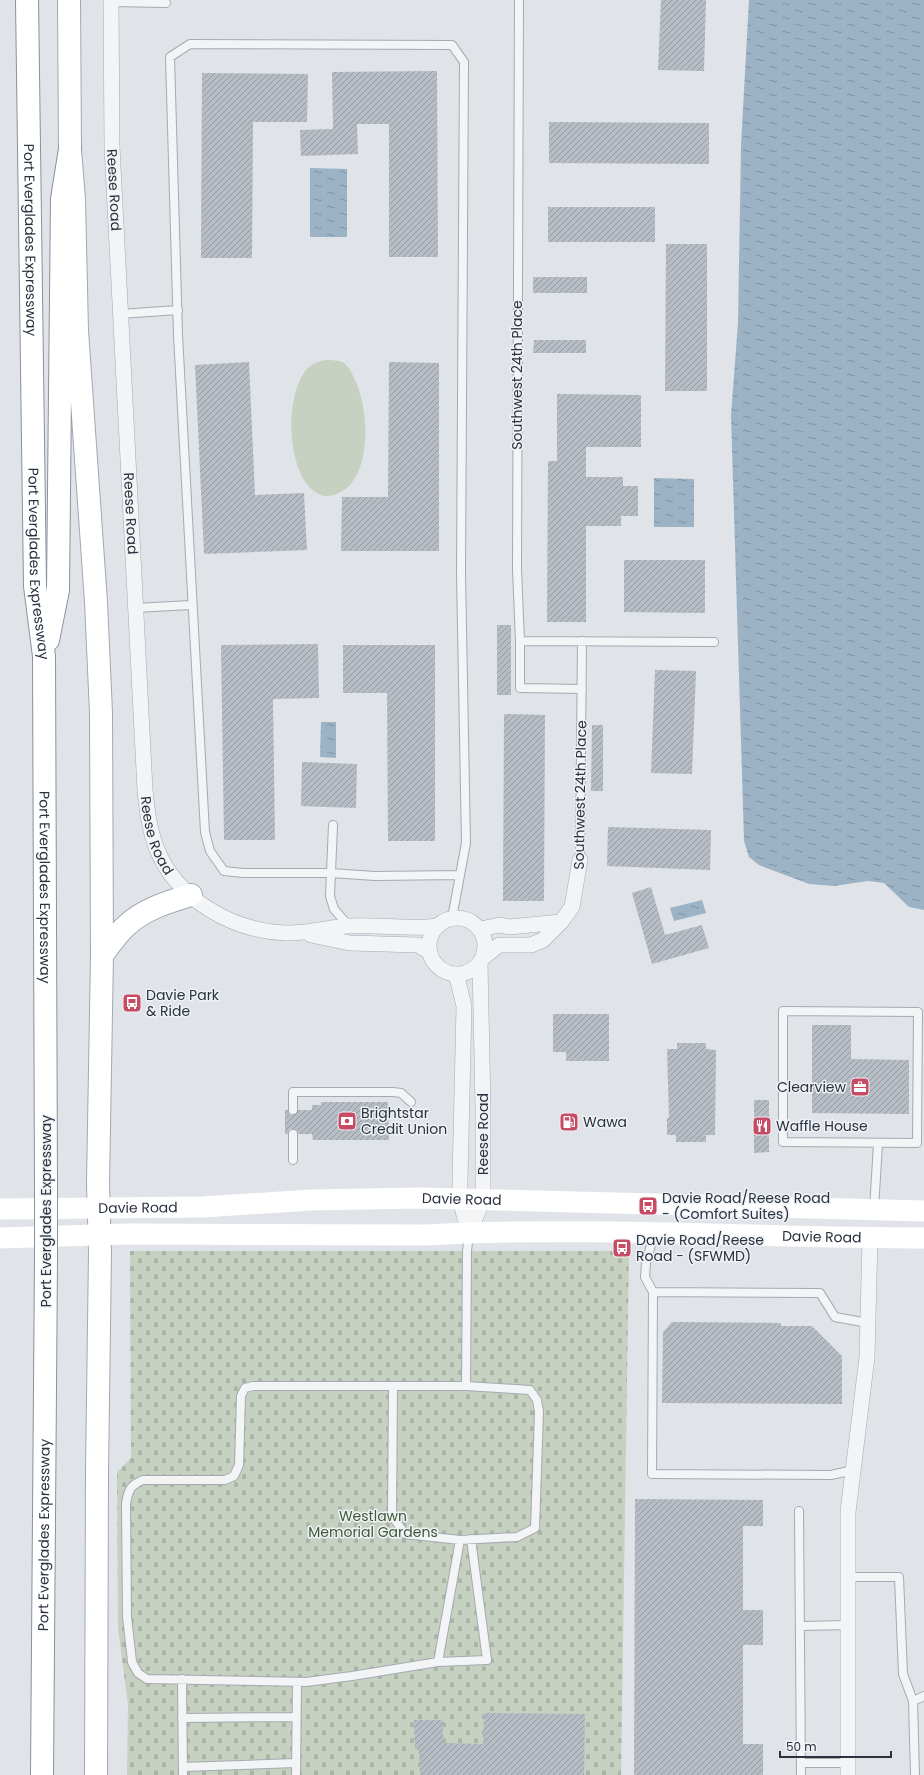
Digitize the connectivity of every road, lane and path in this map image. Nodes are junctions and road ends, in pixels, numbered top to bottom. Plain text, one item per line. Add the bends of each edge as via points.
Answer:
1 (27, 0) edge
2 (69, 0) edge
3 (519, 0) edge
4 (111, 1) edge
5 (166, 3) dead end
6 (70, 149) junction
7 (178, 310) junction
8 (120, 314) junction
9 (191, 605) junction
10 (135, 608) junction
11 (520, 640) junction
12 (582, 641) junction
13 (714, 642) dead end
14 (44, 656) junction
15 (582, 689) junction
16 (333, 825) dead end
17 (580, 860) joint
18 (331, 873) junction
19 (459, 875) junction
20 (191, 895) junction
21 (452, 918) junction
22 (561, 922) junction
23 (349, 926) junction
24 (438, 926) junction
25 (480, 929) junction
26 (300, 933) junction
27 (430, 952) junction
28 (102, 955) junction
29 (482, 959) junction
30 (455, 974) junction
31 (411, 1102) dead end
32 (293, 1110) dead end
33 (293, 1134) dead end
34 (878, 1144) junction
35 (293, 1160) dead end
36 (460, 1200) junction
37 (483, 1200) junction
38 (0, 1209) edge
39 (99, 1209) junction
40 (874, 1211) junction
41 (924, 1211) edge
42 (654, 1232) junction
43 (469, 1233) junction
44 (99, 1236) junction
45 (0, 1238) edge
46 (870, 1238) junction
47 (924, 1238) edge
48 (653, 1292) junction
49 (868, 1323) junction
50 (393, 1386) junction
51 (466, 1386) junction
52 (853, 1470) junction
53 (799, 1511) dead end
54 (471, 1539) junction
55 (460, 1540) junction
56 (848, 1577) junction
57 (848, 1625) junction
58 (801, 1626) junction
59 (438, 1662) junction
60 (182, 1679) junction
61 (297, 1682) junction
62 (924, 1696) edge
63 (913, 1701) junction
64 (296, 1717) junction
65 (182, 1718) junction
66 (296, 1763) junction
67 (802, 1763) junction
68 (848, 1769) edge
69 (183, 1771) edge
70 (42, 1775) edge
71 (96, 1775) edge
72 (296, 1775) edge
73 (801, 1775) edge
74 (915, 1775) edge

1 - 14 main road, Port Everglades Expressway via 35,586
2 - 6 main road
3 - 11 lane, Southwest 24th Place via 517,569
4 - 5 lane
4 - 8 street, Reese Road via 112,147
6 - 14 main road via 62,199 58,590
6 - 28 main road via 74,200 77,331 101,713
7 - 8 lane
7 - 9 lane
7 - 19 lane via 170,57 190,44 452,45 464,62 461,581 466,843
8 - 10 street, Reese Road
9 - 10 lane
9 - 18 lane via 205,832 210,851 224,871 243,874
10 - 20 street, Reese Road via 149,823 157,848 171,874
11 - 12 lane
11 - 15 lane, Southwest 24th Place via 520,688
12 - 13 lane
12 - 15 lane, Southwest 24th Place
14 - 70 main road, Port Everglades Expressway, bridge via 46,1258
15 - 17 lane, Southwest 24th Place
16 - 18 lane
17 - 22 street, Southwest 24th Place via 572,907
18 - 19 lane via 375,876
18 - 23 lane via 330,896 334,909
19 - 21 lane
20 - 26 street, Reese Road via 227,919 251,928 269,932
20 - 28 main road via 164,903 142,914 125,926
21 - 24 street
21 - 25 street via 467,919
22 - 25 street via 509,927 500,925
22 - 29 street, Southwest 24th Place via 543,940 531,945 499,945
23 - 24 street, Reese Road
23 - 26 street, Reese Road
24 - 27 street via 430,938
25 - 29 street via 485,942
26 - 27 street, Reese Road via 350,943 418,945
27 - 30 street via 433,961 439,967
28 - 39 main road
29 - 30 street via 469,972
29 - 37 street, Reese Road
30 - 36 street, Reese Road via 464,1006
31 - 32 lane via 401,1093 393,1092 294,1092
33 - 35 lane
34 - 34 lane via 917,1143 918,1012 783,1010 783,1142
34 - 40 lane
36 - 37 main road, Davie Road
36 - 39 main road, Davie Road via 311,1200 202,1208
36 - 43 street, Reese Road
37 - 40 main road, Davie Road
37 - 43 street, Reese Road
38 - 39 main road, Davie Road
39 - 44 main road
40 - 41 main road, Davie Road
42 - 43 main road, Davie Road
42 - 46 main road, Davie Road
42 - 48 lane via 645,1277
43 - 44 main road, Davie Road
43 - 51 lane
44 - 45 main road, Davie Road
44 - 71 main road
46 - 47 main road, Davie Road
46 - 49 street
48 - 49 lane via 820,1293 835,1317
48 - 52 lane via 652,1474 832,1475
49 - 52 street via 867,1357
50 - 51 lane
50 - 55 lane via 392,1516 405,1534
50 - 60 lane via 245,1388 241,1396 239,1465 234,1476 225,1480 143,1480 134,1483 128,1490 127,1617 132,1662 138,1673 147,1679
51 - 54 lane via 530,1390 537,1400 539,1412 535,1528 517,1537
52 - 56 street via 848,1512
53 - 58 lane
54 - 55 lane
54 - 59 lane via 487,1660
55 - 59 lane
56 - 57 street
56 - 63 lane via 900,1577 903,1674
57 - 58 lane
57 - 68 street
58 - 67 lane
59 - 61 lane
60 - 61 lane
60 - 65 lane
61 - 64 lane
62 - 63 lane
63 - 74 lane
64 - 65 lane
64 - 66 lane
65 - 69 lane
66 - 69 lane
66 - 72 lane
67 - 68 lane
67 - 73 lane

